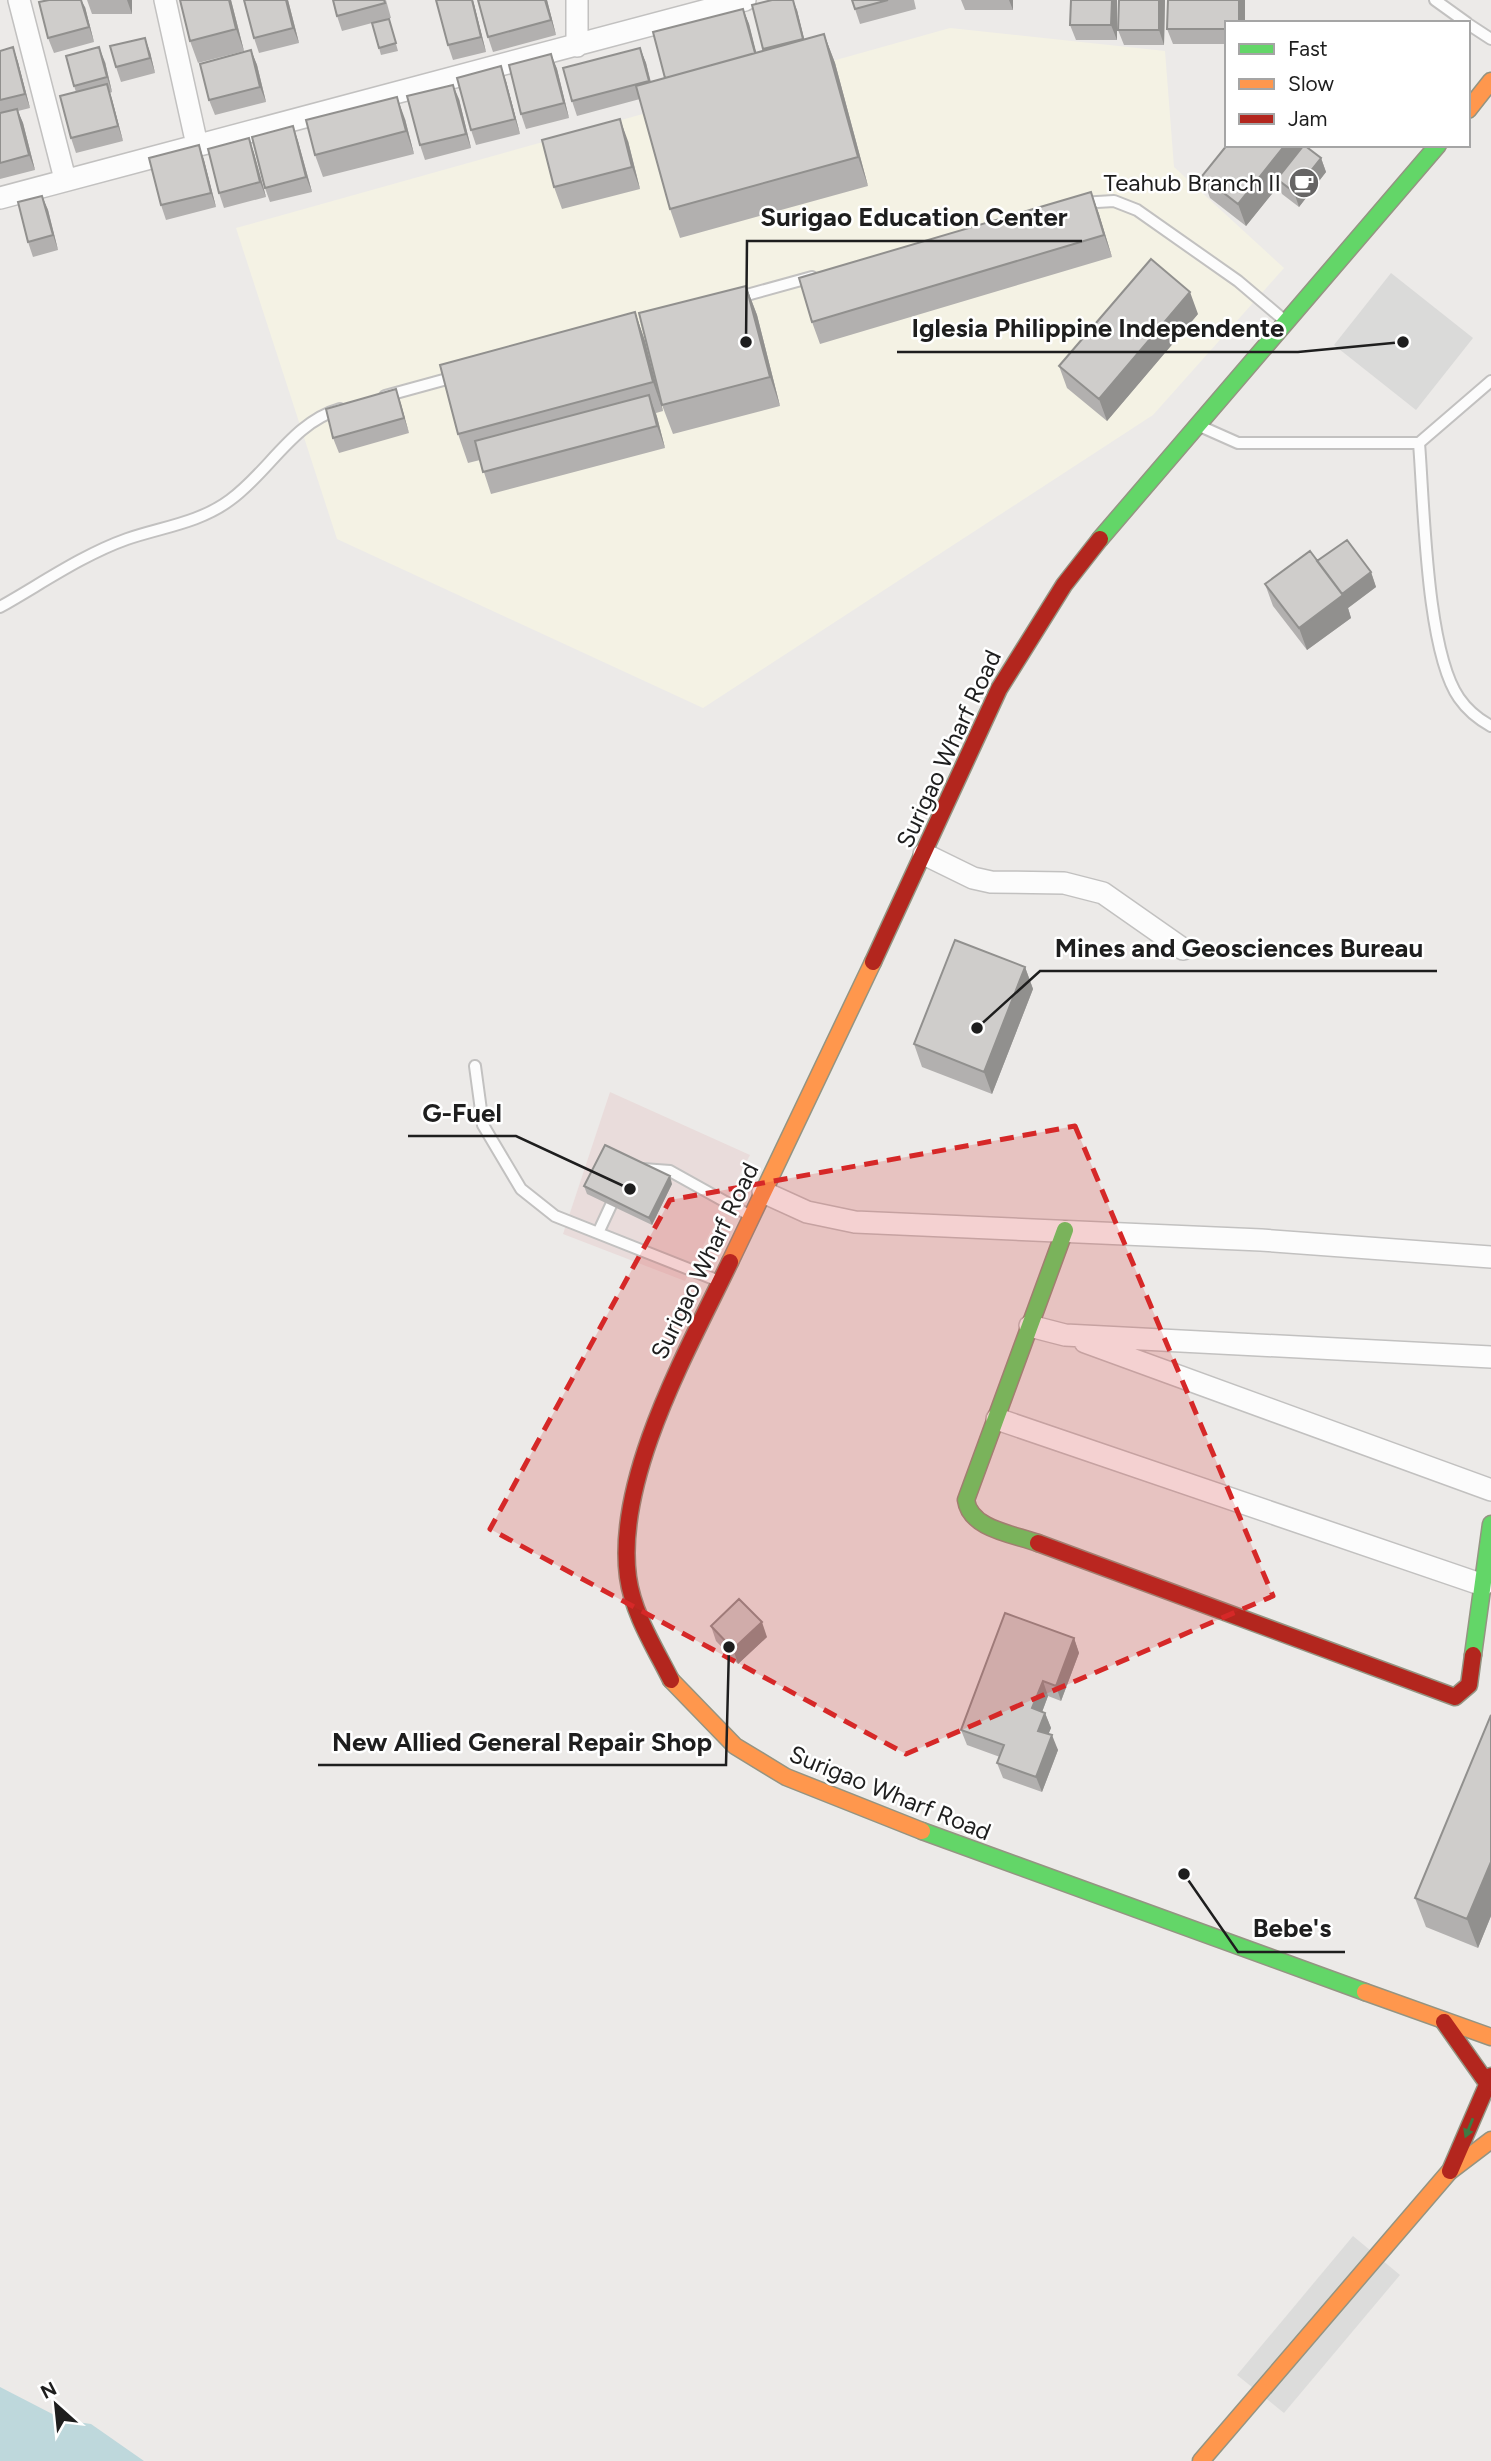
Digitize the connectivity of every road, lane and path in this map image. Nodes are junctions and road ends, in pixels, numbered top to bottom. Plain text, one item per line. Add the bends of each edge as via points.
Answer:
1 (19, 0) edge
2 (165, 0) edge
3 (577, 0) edge
4 (744, 0) edge
5 (1435, 0) edge
6 (1465, 21) edge
7 (1470, 24) edge
8 (1491, 39) edge
9 (577, 46) junction
10 (1491, 81) edge
11 (1470, 107) edge
12 (197, 145) junction
13 (1436, 147) edge
14 (65, 178) junction
15 (0, 198) edge
16 (1072, 205) edge
17 (831, 272) edge
18 (723, 302) edge
19 (1286, 322) junction
20 (468, 373) edge
21 (1491, 381) edge
22 (374, 399) edge
23 (348, 406) edge
24 (1196, 424) junction
25 (1419, 443) junction
26 (0, 607) edge
27 (1491, 726) edge
28 (925, 854) junction
29 (1183, 949) dead end
30 (475, 1066) dead end
31 (643, 1170) edge
32 (764, 1192) junction
33 (611, 1205) edge
34 (751, 1217) junction
35 (1065, 1230) junction
36 (598, 1233) junction
37 (1491, 1257) edge
38 (720, 1282) junction
39 (1030, 1326) junction
40 (1065, 1335) junction
41 (1491, 1357) edge
42 (997, 1419) junction
43 (1491, 1490) edge
44 (1491, 1524) edge
45 (1483, 1585) junction
46 (1444, 2022) junction
47 (1491, 2037) edge
48 (1489, 2079) edge
49 (1491, 2140) edge
50 (1450, 2172) junction
51 (1201, 2461) edge

1 - 14 street
2 - 12 street
3 - 9 street
4 - 9 street
5 - 6 lane
7 - 8 lane
9 - 12 street
10 - 11 main road
12 - 14 street
13 - 19 main road, Surigao Wharf Road
14 - 15 street
16 - 19 lane via 1114,201 1137,210 1238,281
17 - 18 lane
19 - 24 main road, Surigao Wharf Road
20 - 22 lane
21 - 25 lane
23 - 26 lane via 316,419 299,432 230,500 213,510 99,551
24 - 25 lane via 1238,443
24 - 28 main road, Surigao Wharf Road via 1079,566 1031,635 999,689
25 - 27 lane via 1430,584 1447,673 1458,697 1474,716
28 - 29 street via 958,873 991,882 1086,886 1103,892
28 - 32 main road, Surigao Wharf Road
30 - 36 lane via 483,1125 521,1189 555,1216
31 - 34 lane via 670,1171
32 - 34 main road, Surigao Wharf Road
32 - 35 street via 807,1212 855,1222
33 - 36 lane
34 - 38 main road, Surigao Wharf Road
35 - 37 street
35 - 39 main road
36 - 38 lane
38 - 46 main road, Surigao Wharf Road via 653,1427 625,1543 628,1580 654,1652 674,1686 700,1715 755,1759 848,1804
39 - 40 street
39 - 42 main road
40 - 41 street
40 - 43 street
42 - 45 street
42 - 45 main road via 966,1500 968,1513 977,1521 1449,1696 1461,1695 1469,1685
44 - 45 main road
46 - 47 main road, Surigao Wharf Road
46 - 48 main road
48 -> 50 main road
49 - 50 main road
50 - 51 main road

